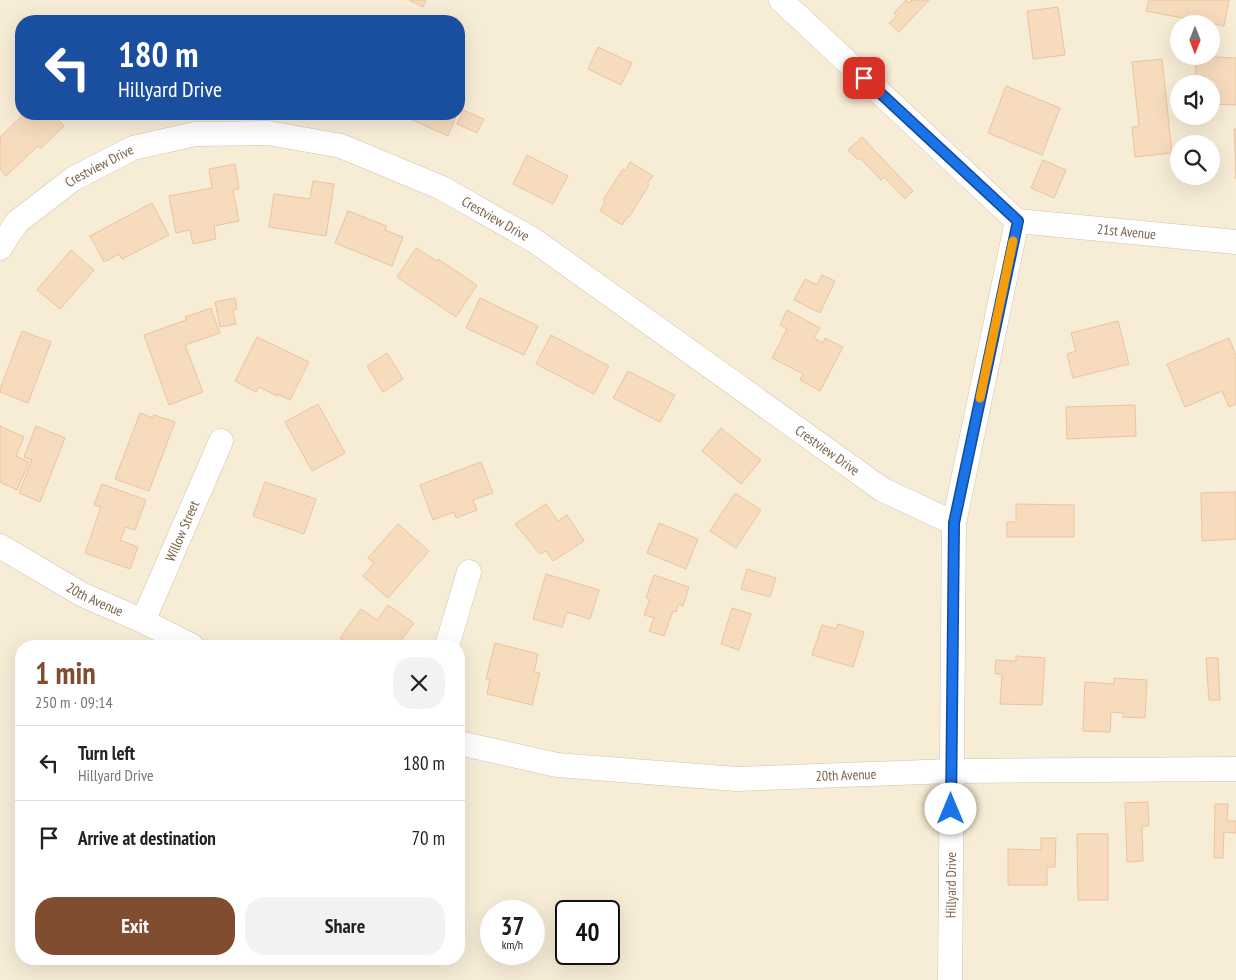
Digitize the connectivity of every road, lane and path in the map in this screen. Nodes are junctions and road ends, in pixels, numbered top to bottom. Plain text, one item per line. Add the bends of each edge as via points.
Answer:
1 (781, 0) edge
2 (1018, 221) junction
3 (1236, 242) edge
4 (0, 248) edge
5 (221, 441) dead end
6 (954, 523) junction
7 (0, 546) edge
8 (469, 572) dead end
9 (143, 621) junction
10 (180, 640) edge
11 (449, 640) edge
12 (465, 744) edge
13 (1236, 769) edge
14 (952, 771) junction
15 (950, 980) edge

1 - 2 street
2 - 3 street, 21st Avenue
2 - 6 street, Hillyard Drive
4 - 6 street, Crestview Drive via 17,222 73,179 133,148 195,134 268,133 341,146 442,188 535,241 883,490
5 - 9 street, Willow Street
6 - 14 street, Hillyard Drive
7 - 9 street, 20th Avenue via 83,594
8 - 11 street
9 - 10 street, 20th Avenue
12 - 14 street, 20th Avenue via 557,765 737,779
13 - 14 street, 20th Avenue
14 - 15 street, Hillyard Drive

